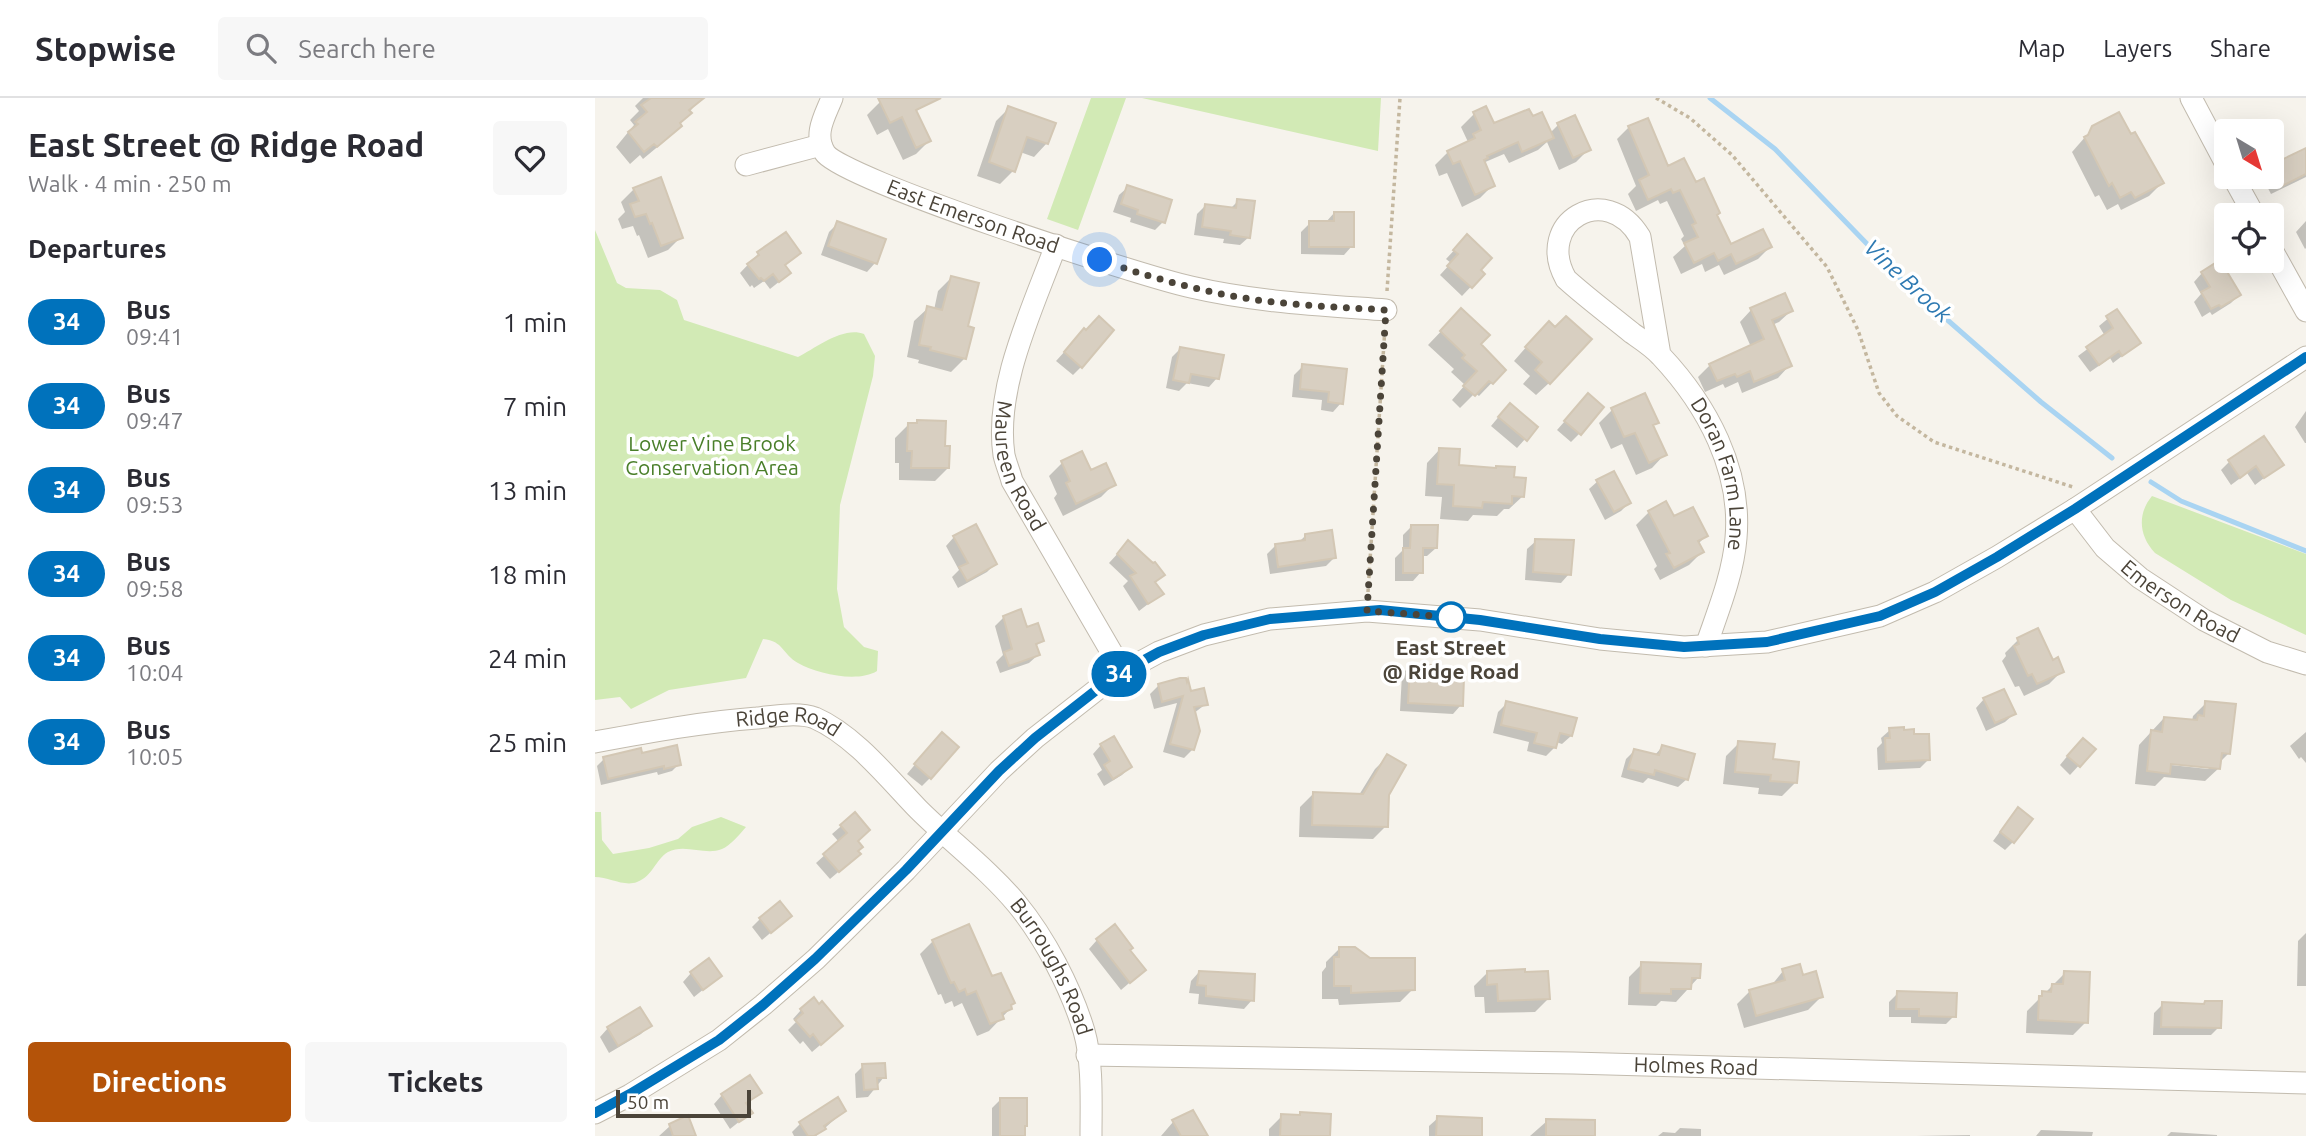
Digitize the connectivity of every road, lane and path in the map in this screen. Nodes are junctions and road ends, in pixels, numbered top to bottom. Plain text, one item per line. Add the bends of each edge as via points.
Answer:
1 (832, 98) edge
2 (1400, 98) edge
3 (1656, 98) edge
4 (2191, 98) edge
5 (2214, 141) edge
6 (821, 145) junction
7 (746, 164) dead end
8 (1056, 245) junction
9 (2284, 271) edge
10 (1386, 310) junction
11 (2306, 311) edge
12 (1660, 355) junction
13 (2306, 357) edge
14 (2075, 488) dead end
15 (2075, 509) junction
16 (1367, 611) junction
17 (1706, 646) junction
18 (2306, 664) edge
19 (1123, 672) junction
20 (595, 742) edge
21 (942, 832) junction
22 (1087, 1055) junction
23 (2306, 1083) edge
24 (595, 1113) edge
25 (1091, 1136) edge

1 - 6 street via 820,128
2 - 10 path
3 - 14 path via 1689,118 1732,155 1828,267 1858,330 1879,393 1897,416 1934,442
4 - 5 street
6 - 7 street
6 - 8 street, East Emerson Road via 834,162 882,184
8 - 10 street, East Emerson Road via 1193,288 1293,304
8 - 19 street, Maureen Road via 1007,388 1005,456 1012,481
9 - 11 street
10 - 16 path
12 - 12 street, Doran Farm Lane via 1640,237 1621,214 1607,209 1578,215 1559,237 1558,266 1566,279
12 - 17 street, Doran Farm Lane via 1696,400 1723,449 1737,509 1726,587
13 - 15 street
15 - 17 street via 1955,582 1880,616 1767,642
15 - 18 street, Emerson Road via 2105,548 2140,578 2267,652
16 - 17 street via 1480,620 1600,639
16 - 19 street via 1270,619 1217,632 1159,652
19 - 21 street via 1035,738
20 - 21 street, Ridge Road via 704,722 813,717 847,737
21 - 22 street, Burroughs Road via 1017,904 1039,936 1084,1031
21 - 24 street via 763,1005 719,1040
22 - 23 street, Holmes Road
22 - 25 street, Burroughs Road

